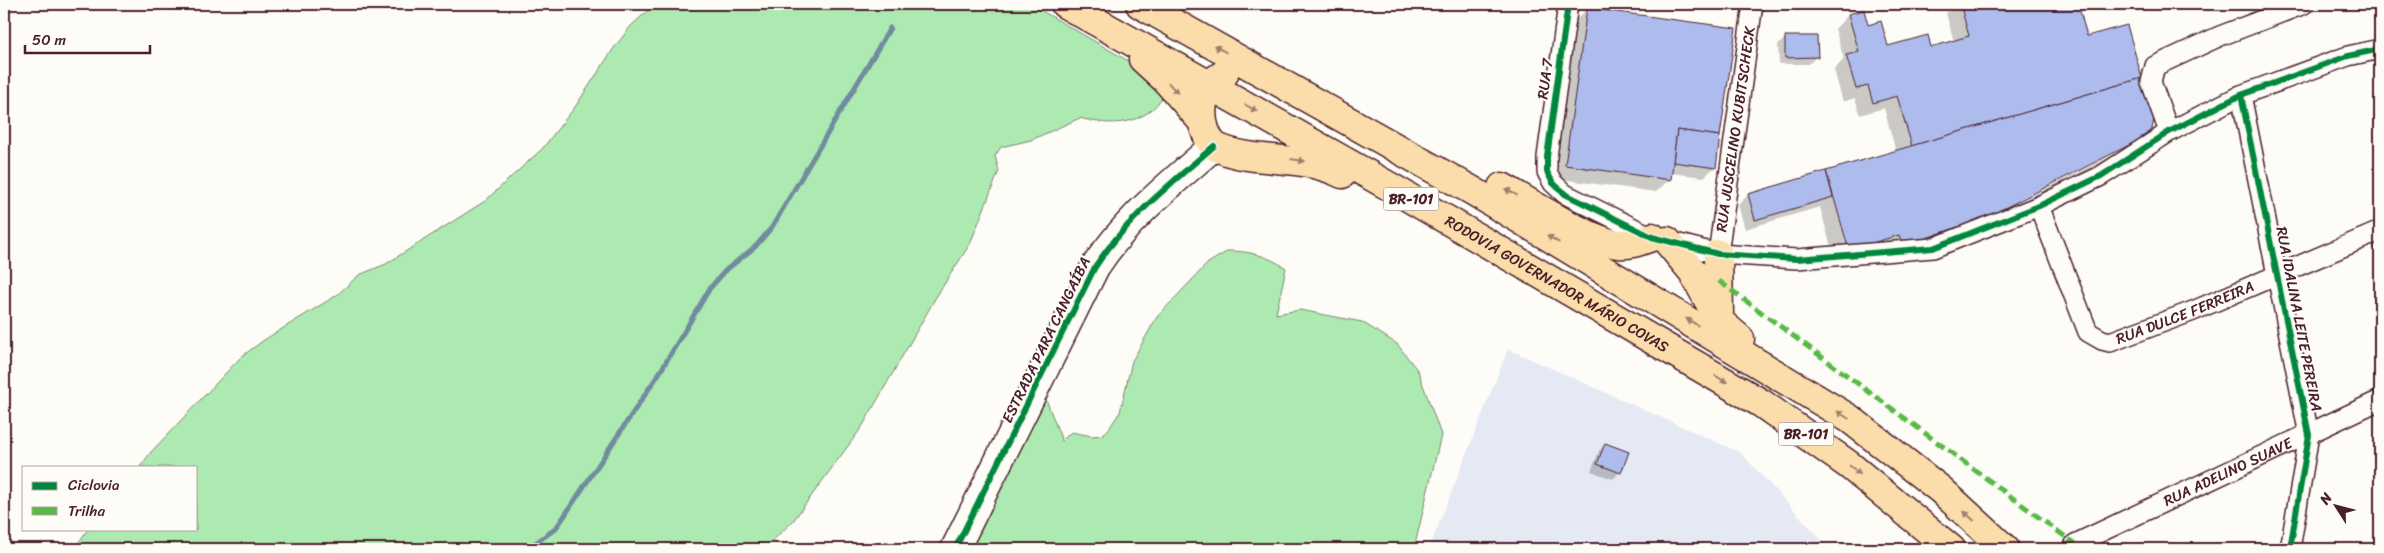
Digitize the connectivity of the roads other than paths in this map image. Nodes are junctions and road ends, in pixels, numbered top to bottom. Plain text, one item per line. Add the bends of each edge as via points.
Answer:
1 (1066, 4) edge
2 (1140, 4) edge
3 (1568, 4) edge
4 (1753, 4) edge
5 (2304, 4) edge
6 (1112, 31) junction
7 (2380, 49) edge
8 (1209, 84) junction
9 (1303, 95) junction
10 (2240, 95) junction
11 (1201, 120) junction
12 (2169, 132) junction
13 (1214, 146) junction
14 (1400, 150) junction
15 (2039, 206) junction
16 (2380, 231) edge
17 (1660, 239) junction
18 (1718, 254) junction
19 (2278, 275) junction
20 (1613, 317) junction
21 (1720, 322) junction
22 (1770, 370) junction
23 (2380, 400) edge
24 (2309, 435) junction
25 (2078, 547) edge
26 (956, 549) edge
27 (1951, 549) edge
28 (2005, 549) edge
29 (2290, 549) edge

1 - 6 highway, RODOVIA GOVERNADOR MÁRIO COVAS
9 -> 2 highway, BR-101
3 - 17 street, RUA 7 via 1547,172 1552,183 1565,194
4 - 18 street, RUA JUSCELINO KUBITSCHECK
5 - 12 street via 2220,36 2155,66 2151,82
6 - 8 highway, RODOVIA GOVERNADOR MÁRIO COVAS
6 -> 11 highway via 1166,80
7 - 10 street, RUA 7 via 2348,56
8 - 11 highway
8 - 14 highway via 1216,77 1232,73 1373,149
8 -> 20 highway, RODOVIA GOVERNADOR MÁRIO COVAS / BR-101
9 - 14 highway, BR-101
17 -> 9 highway via 1618,244 1595,238 1340,99
10 - 12 street, RUA 7
10 - 19 street, RUA IDALINA LEITE PEREIRA
11 - 13 highway
12 - 15 street, RUA 7 via 2101,176
13 -> 20 highway via 1236,156 1325,165 1573,311
13 - 26 street, ESTRADA PARA CANGAÍBA via 1136,215 1113,239 1095,267
22 -> 14 highway, BR-101
15 - 18 street, RUA 7 via 1933,248 1797,259
15 - 19 street, RUA DULCE FERREIRA via 2088,332 2102,340 2110,342
16 - 19 street, RUA DULCE FERREIRA
17 - 18 street, RUA 7
17 - 21 highway via 1693,272
18 - 21 highway
19 - 24 street, RUA IDALINA LEITE PEREIRA
20 -> 27 highway, RODOVIA GOVERNADOR MÁRIO COVAS / BR-101 via 1761,403 1849,465
21 - 22 highway
28 -> 22 highway, BR-101 via 1941,490 1850,420
23 - 24 street, RUA ADELINO SUAVE
24 - 25 street, RUA ADELINO SUAVE
24 - 29 street, RUA IDALINA LEITE PEREIRA

